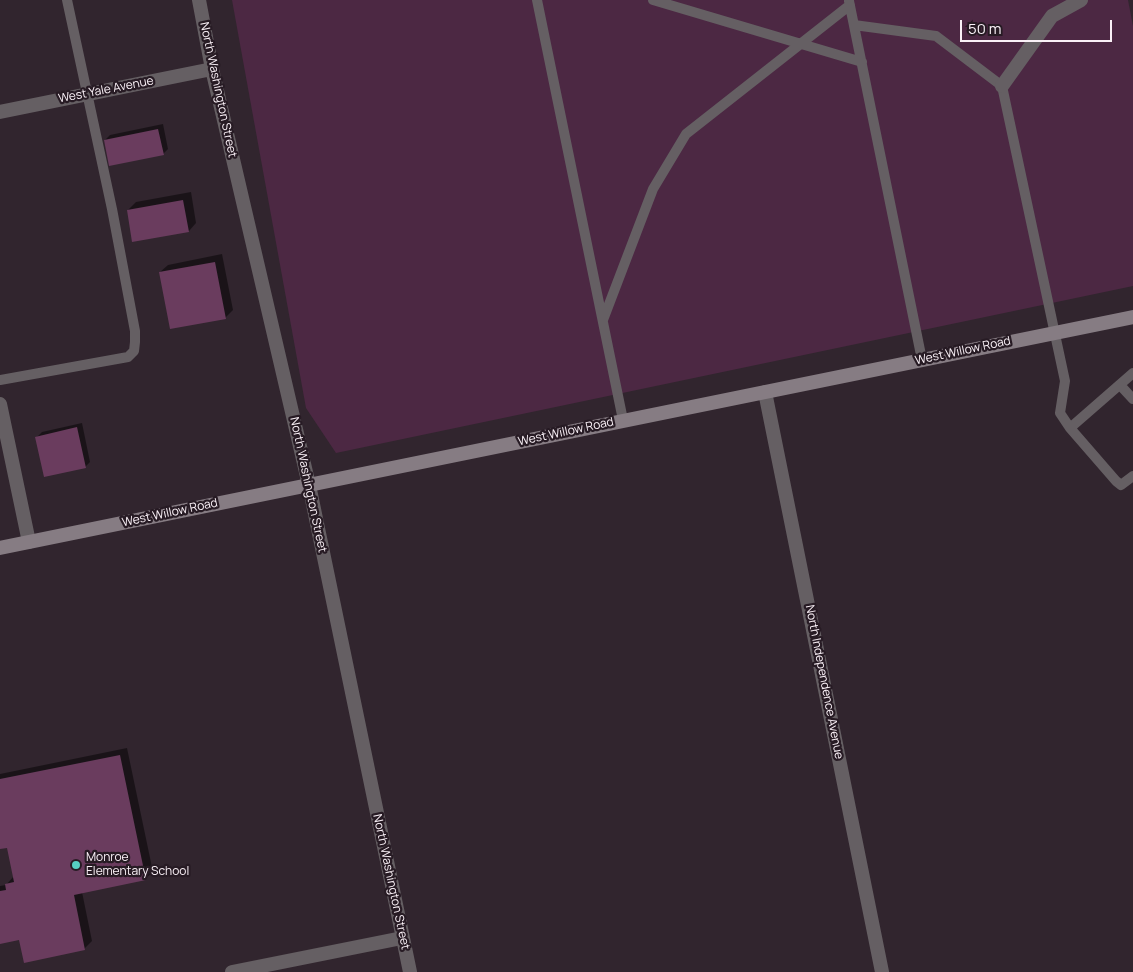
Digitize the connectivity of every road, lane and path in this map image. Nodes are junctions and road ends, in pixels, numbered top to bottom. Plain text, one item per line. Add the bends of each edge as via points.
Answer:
1 (67, 0) edge
2 (198, 0) edge
3 (537, 0) edge
4 (653, 0) edge
5 (1080, 0) edge
6 (850, 2) edge
7 (854, 25) junction
8 (800, 44) junction
9 (862, 62) junction
10 (212, 69) junction
11 (1002, 86) junction
12 (86, 94) junction
13 (0, 112) edge
14 (1133, 317) edge
15 (603, 321) junction
16 (1056, 332) junction
17 (922, 360) junction
18 (1133, 373) edge
19 (0, 380) edge
20 (1120, 385) junction
21 (765, 392) junction
22 (1133, 399) edge
23 (0, 404) edge
24 (623, 420) junction
25 (1070, 428) junction
26 (1133, 476) edge
27 (309, 485) junction
28 (29, 542) junction
29 (0, 548) edge
30 (402, 938) junction
31 (232, 972) edge
32 (410, 972) edge
33 (882, 972) edge

1 - 12 lane
2 - 10 street, North Washington Street
3 - 15 lane
4 - 8 lane
5 - 11 street via 1052,16
6 - 7 lane
6 - 8 lane
7 - 9 lane
7 - 11 lane via 936,36
8 - 9 lane
8 - 15 lane via 686,134 653,188
9 - 17 lane
10 - 12 street, West Yale Avenue
10 - 27 street, North Washington Street
11 - 16 lane
12 - 13 street, West Yale Avenue
12 - 19 lane via 135,331 134,351 128,357
14 - 16 main road, West Willow Road
15 - 24 lane
16 - 17 main road, West Willow Road
16 - 25 lane via 1065,381 1060,413
17 - 21 main road, West Willow Road
18 - 20 lane
20 - 22 lane
20 - 25 lane
21 - 24 main road, West Willow Road
21 - 33 street, North Independence Avenue
23 - 28 street
24 - 27 main road, West Willow Road
25 - 26 lane via 1121,485
27 - 28 main road, West Willow Road
27 - 30 street, North Washington Street
28 - 29 main road, West Willow Road
30 - 31 street
30 - 32 street, North Washington Street

